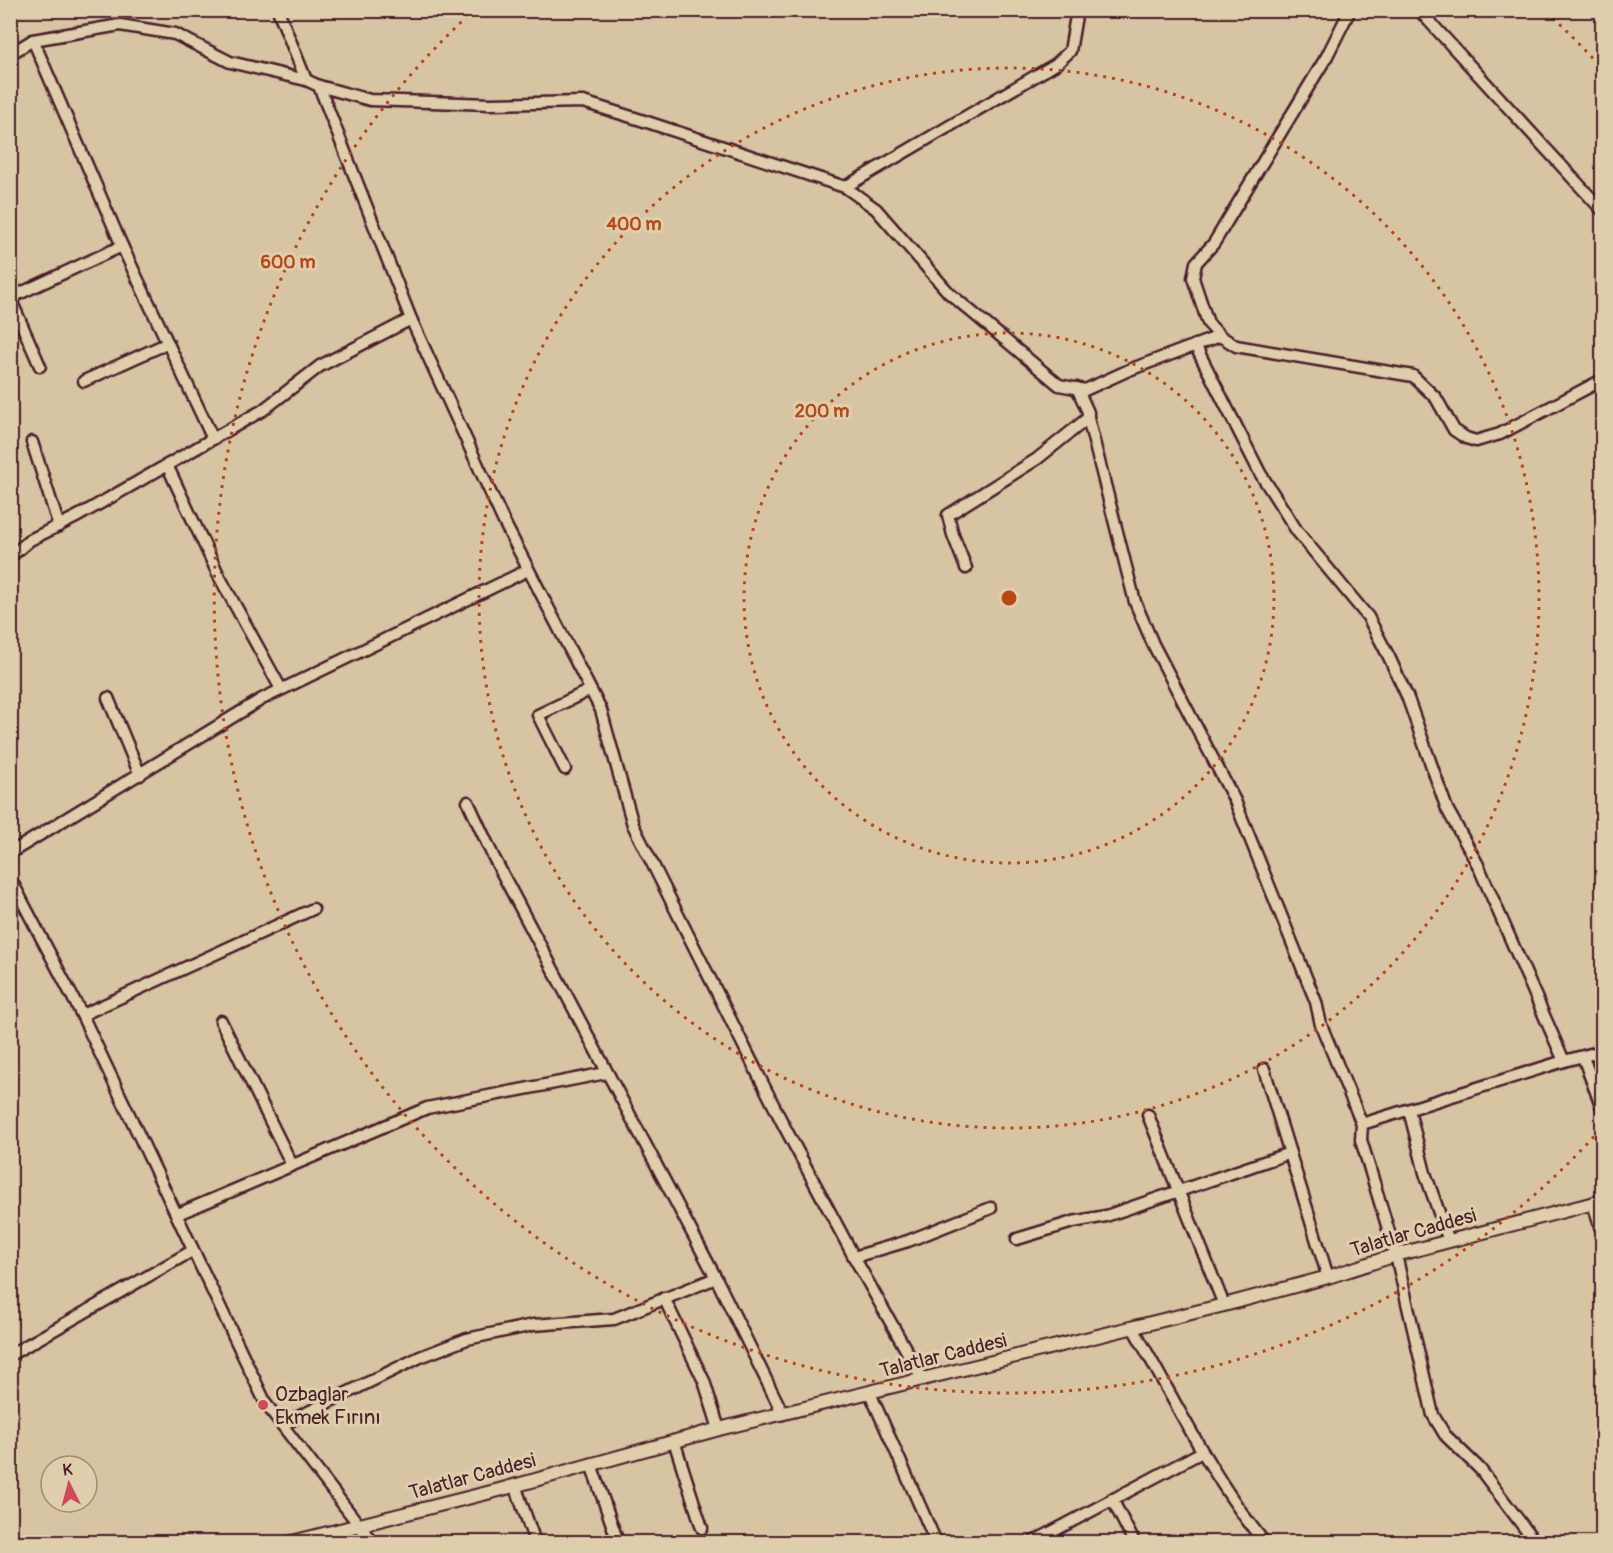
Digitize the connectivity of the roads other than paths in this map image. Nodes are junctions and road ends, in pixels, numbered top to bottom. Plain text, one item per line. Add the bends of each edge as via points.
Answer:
1 (278, 10) edge
2 (1077, 10) edge
3 (1350, 10) edge
4 (1419, 10) edge
5 (33, 40) junction
6 (10, 54) edge
7 (306, 80) junction
8 (319, 86) junction
9 (845, 188) junction
10 (1602, 210) edge
11 (122, 246) junction
12 (10, 298) edge
13 (411, 319) junction
14 (1220, 336) junction
15 (168, 343) junction
16 (1194, 345) junction
17 (40, 366) dead end
18 (1602, 380) edge
19 (84, 381) dead end
20 (1077, 388) junction
21 (1088, 418) junction
22 (213, 439) junction
23 (32, 442) dead end
24 (167, 465) junction
25 (59, 526) junction
26 (10, 557) edge
27 (966, 568) dead end
28 (528, 570) junction
29 (281, 689) junction
30 (590, 690) junction
31 (108, 698) dead end
32 (565, 769) dead end
33 (140, 775) junction
34 (468, 802) dead end
35 (10, 853) edge
36 (10, 878) edge
37 (313, 909) dead end
38 (82, 1015) junction
39 (221, 1021) dead end
40 (1602, 1051) edge
41 (1583, 1057) junction
42 (1564, 1061) junction
43 (1264, 1069) dead end
44 (606, 1073) junction
45 (1602, 1108) edge
46 (1409, 1110) junction
47 (1148, 1115) dead end
48 (1362, 1124) junction
49 (1290, 1153) junction
50 (292, 1165) junction
51 (1179, 1192) junction
52 (1598, 1202) edge
53 (991, 1208) dead end
54 (178, 1214) junction
55 (1602, 1232) edge
56 (1017, 1239) dead end
57 (1449, 1241) junction
58 (192, 1251) junction
59 (1396, 1255) junction
60 (854, 1257) junction
61 (1328, 1277) junction
62 (716, 1278) junction
63 (664, 1298) junction
64 (1224, 1305) junction
65 (1133, 1328) junction
66 (10, 1355) edge
67 (923, 1380) junction
68 (870, 1393) junction
69 (783, 1414) junction
70 (282, 1425) junction
71 (719, 1429) junction
72 (674, 1441) junction
73 (1202, 1452) junction
74 (591, 1464) junction
75 (516, 1485) junction
76 (1112, 1499) junction
77 (360, 1525) junction
78 (702, 1528) dead end
79 (10, 1538) edge
80 (12, 1542) edge
81 (292, 1542) edge
82 (372, 1542) edge
83 (535, 1542) edge
84 (618, 1542) edge
85 (936, 1542) edge
86 (1033, 1542) edge
87 (1134, 1542) edge
88 (1264, 1542) edge
89 (1535, 1542) edge

1 - 7 street
2 - 9 street via 1070,51 1056,64
3 - 14 street via 1327,56 1214,243 1196,263 1193,278 1208,323
4 - 10 street
5 - 6 street
5 - 7 street via 120,25 176,34 230,62
5 - 11 street
7 - 8 street
8 - 9 street via 370,99 489,104 583,102
8 - 13 street
9 - 20 street via 876,209 949,293 1059,385
11 - 12 street
11 - 15 street
12 - 17 street
13 - 22 street via 320,366 263,410
13 - 28 street
14 - 16 street
14 - 18 street via 1236,346 1413,376 1436,398 1454,430 1476,441 1500,434
15 - 19 street
15 - 22 street
16 - 20 street via 1085,390
16 - 42 street via 1296,531 1368,617 1389,657 1447,808 1478,865
20 - 21 street
21 - 27 street via 1037,459 948,515
21 - 48 street via 1135,602 1235,801
22 - 24 street
23 - 25 street
24 - 25 street
24 - 29 street via 219,576
25 - 26 street via 30,540
28 - 29 street
28 - 30 street
29 - 33 street
30 - 32 street via 538,715
30 - 60 street via 601,710 633,825
31 - 33 street
33 - 35 street
34 - 44 street
36 - 38 street
37 - 38 street
38 - 54 street
39 - 50 street
40 - 41 street
41 - 42 street
41 - 45 street
42 - 46 street
43 - 49 street
44 - 50 street via 427,1108
44 - 62 street
46 - 48 street
46 - 57 street via 1425,1173
47 - 51 street
48 - 59 street via 1361,1140
49 - 51 street
49 - 61 street
50 - 54 street
51 - 56 street
51 - 64 street
52 - 55 street
52 - 57 street, Talatlar Caddesi
53 - 60 street via 908,1241
54 - 58 street
57 - 59 street, Talatlar Caddesi
58 - 66 street
58 - 70 street via 266,1404
59 - 61 street, Talatlar Caddesi
59 - 89 street via 1433,1415 1445,1435 1480,1469
60 - 67 street
61 - 64 street, Talatlar Caddesi
62 - 63 street
62 - 69 street
63 - 70 street via 614,1319 533,1325 467,1339 420,1357
63 - 71 street via 704,1381
64 - 65 street, Talatlar Caddesi
65 - 67 street, Talatlar Caddesi
65 - 73 street
67 - 68 street, Talatlar Caddesi
68 - 69 street, Talatlar Caddesi
68 - 85 street
69 - 71 street, Talatlar Caddesi
70 - 77 street
71 - 72 street, Talatlar Caddesi
72 - 74 street, Talatlar Caddesi
72 - 78 street
73 - 76 street
73 - 88 street via 1239,1512
74 - 75 street, Talatlar Caddesi
74 - 84 street
75 - 77 street, Talatlar Caddesi
75 - 83 street
76 - 86 street
76 - 87 street
77 - 81 street, Talatlar Caddesi
77 - 82 street
79 - 80 street

